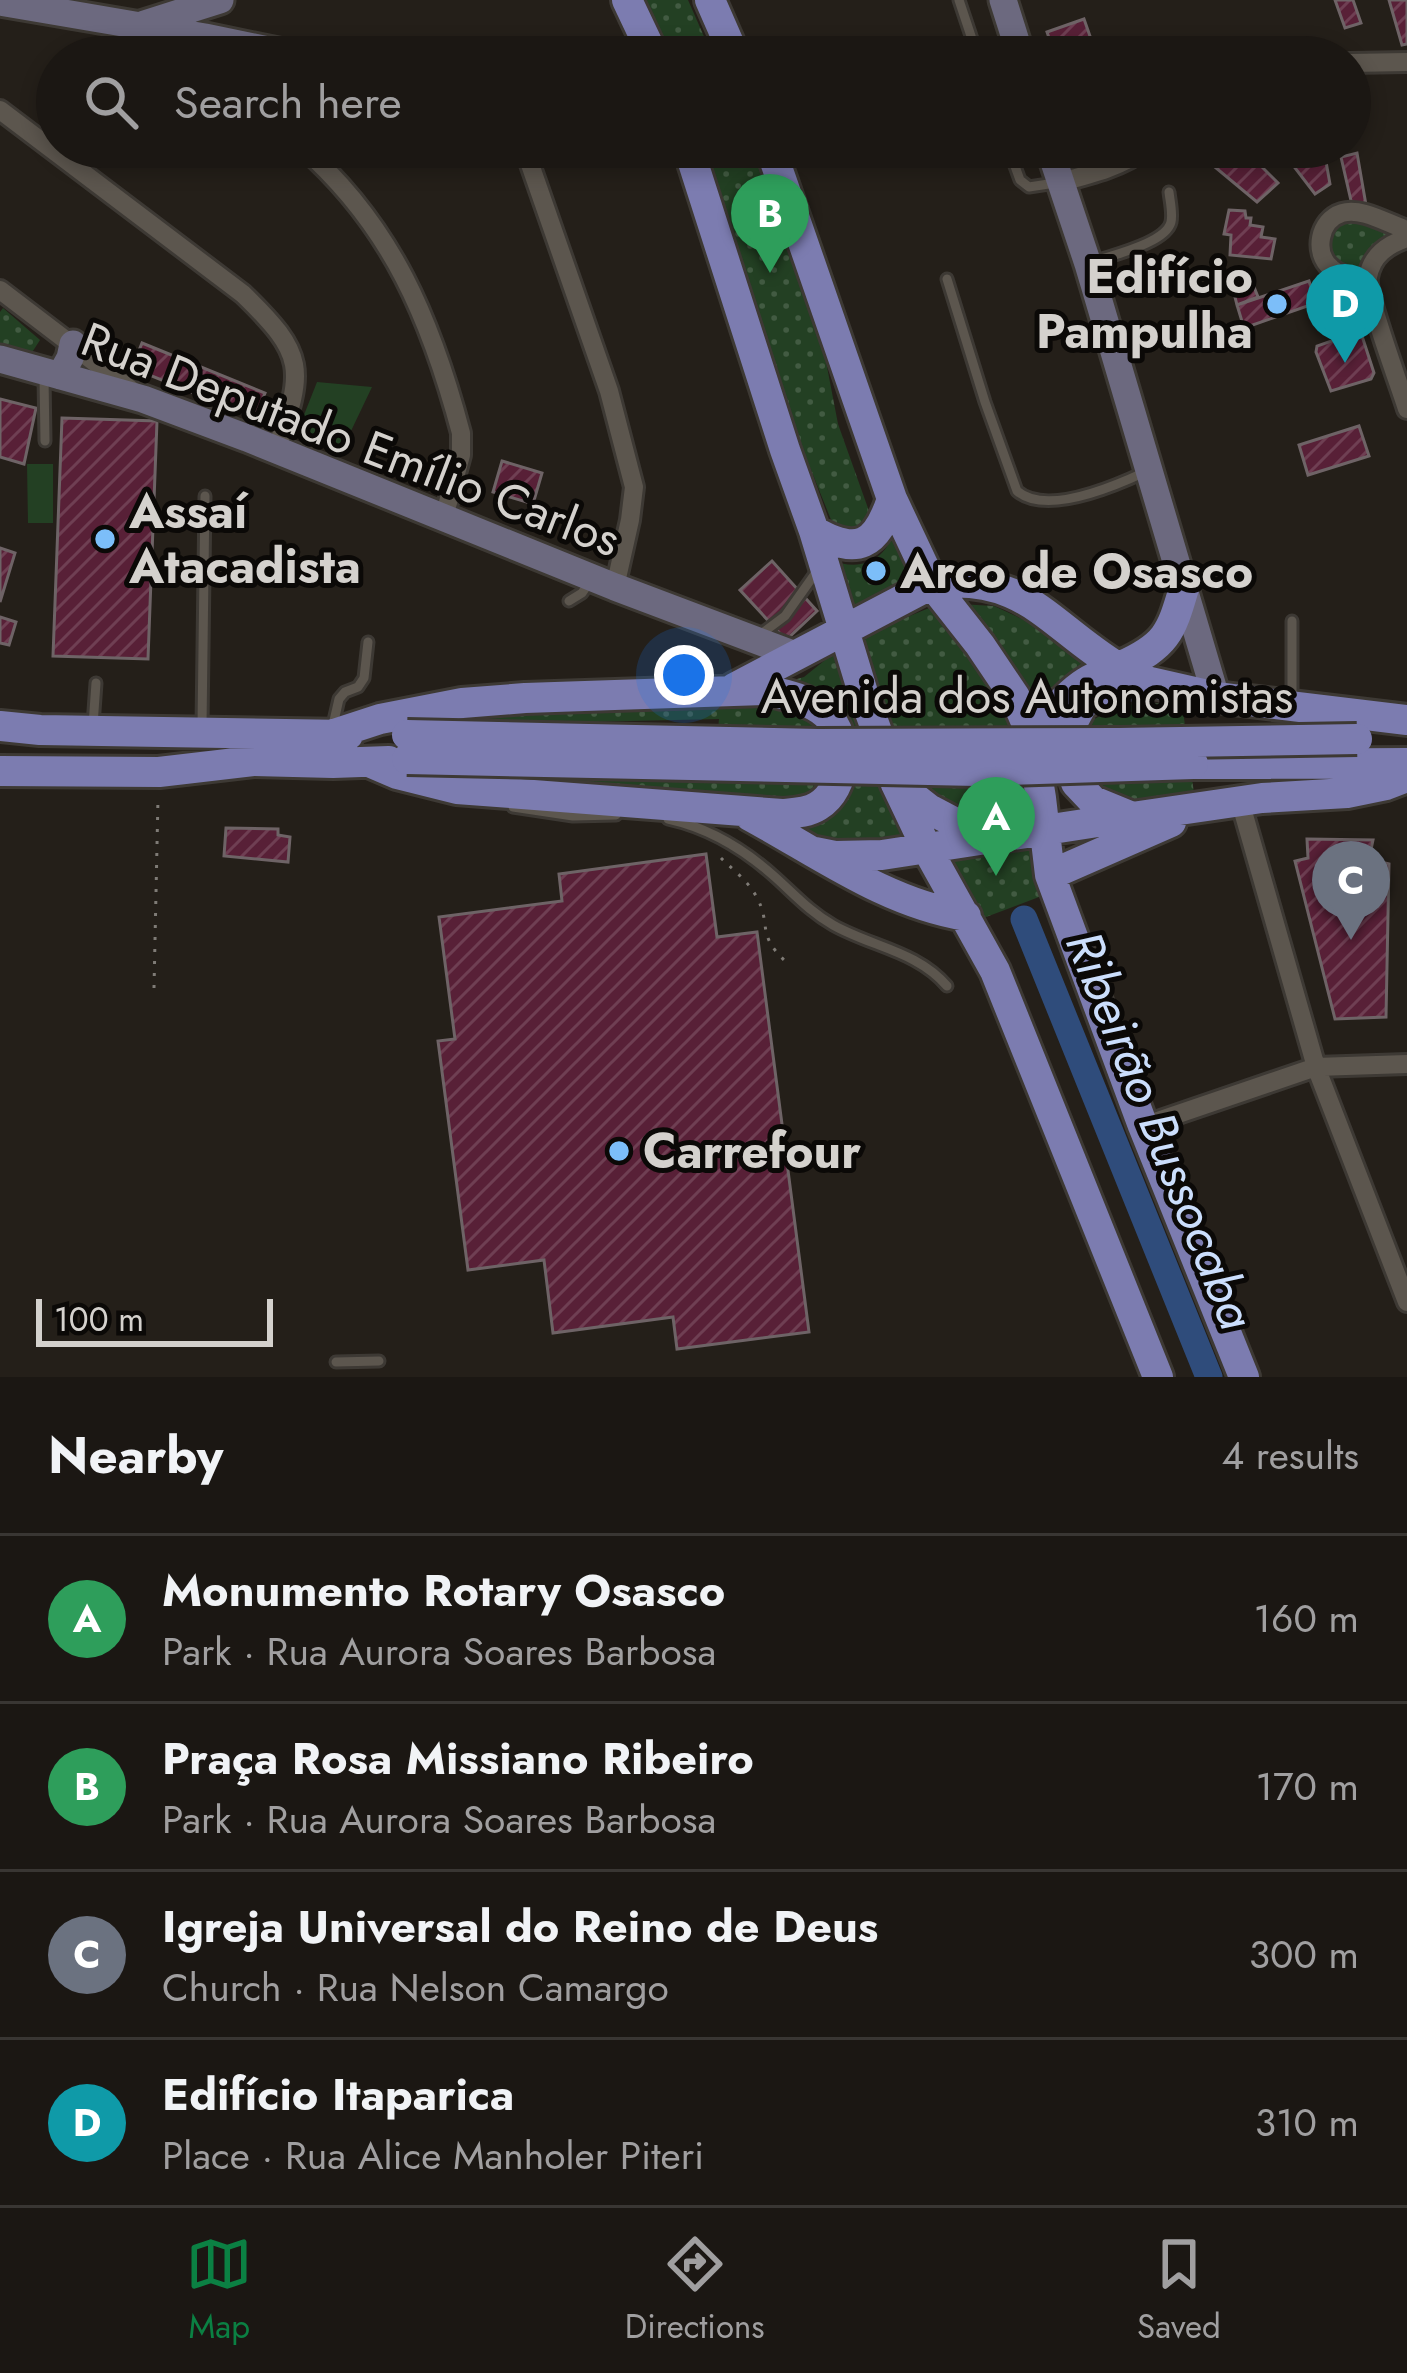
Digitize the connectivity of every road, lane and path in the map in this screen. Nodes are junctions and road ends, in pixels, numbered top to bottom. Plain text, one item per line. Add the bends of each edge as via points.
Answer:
1 (220, 0) edge
2 (230, 0) edge
3 (627, 0) edge
4 (710, 0) edge
5 (959, 0) edge
6 (1003, 0) edge
7 (0, 2) edge
8 (140, 25) junction
9 (174, 36) edge
10 (211, 36) edge
11 (644, 36) edge
12 (726, 36) edge
13 (971, 36) edge
14 (1014, 36) edge
15 (1407, 62) edge
16 (1371, 63) edge
17 (0, 110) edge
18 (36, 137) edge
19 (77, 168) edge
20 (326, 168) edge
21 (531, 168) edge
22 (688, 168) edge
23 (777, 168) edge
24 (1016, 168) edge
25 (1056, 168) edge
26 (1113, 168) edge
27 (1060, 182) junction
28 (1169, 192) dead end
29 (1407, 234) edge
30 (1088, 264) junction
31 (946, 279) dead end
32 (1366, 282) junction
33 (0, 290) edge
34 (73, 344) junction
35 (0, 359) edge
36 (52, 374) junction
37 (143, 399) junction
38 (1407, 409) edge
39 (45, 441) dead end
40 (276, 449) junction
41 (1149, 470) junction
42 (206, 496) dead end
43 (892, 499) junction
44 (444, 517) junction
45 (814, 531) junction
46 (824, 562) junction
47 (604, 582) junction
48 (932, 584) junction
49 (1184, 588) junction
50 (569, 601) dead end
51 (670, 607) junction
52 (1292, 621) dead end
53 (844, 631) junction
54 (752, 640) junction
55 (368, 642) dead end
56 (795, 655) junction
57 (1118, 668) junction
58 (1150, 682) junction
59 (96, 683) dead end
60 (737, 686) junction
61 (1216, 697) junction
62 (0, 705) edge
63 (1292, 705) junction
64 (1407, 720) edge
65 (0, 727) edge
66 (40, 730) junction
67 (92, 731) junction
68 (202, 733) junction
69 (331, 735) junction
70 (1407, 735) edge
71 (1031, 737) junction
72 (407, 747) junction
73 (1357, 751) junction
74 (370, 762) junction
75 (1407, 763) edge
76 (0, 771) edge
77 (159, 772) junction
78 (1407, 777) edge
79 (896, 784) junction
80 (473, 791) junction
81 (1240, 801) junction
82 (1204, 808) junction
83 (739, 809) junction
84 (625, 815) dead end
85 (1132, 817) junction
86 (663, 818) dead end
87 (1044, 829) junction
88 (984, 838) junction
89 (926, 847) junction
90 (815, 852) junction
91 (721, 858) dead end
92 (1050, 875) junction
93 (966, 916) junction
94 (784, 960) dead end
95 (947, 986) dead end
96 (154, 988) dead end
97 (1407, 1064) edge
98 (1316, 1066) junction
99 (1143, 1126) junction
100 (1407, 1302) edge
101 (380, 1361) dead end
102 (336, 1362) dead end
103 (1158, 1377) edge
104 (1244, 1377) edge

1 - 8 street
2 - 10 street
3 - 11 main road
4 - 12 main road
5 - 13 lane
6 - 14 street
7 - 8 street
8 - 9 street
15 - 16 street
17 - 18 street
19 - 40 street via 276,326 296,361 293,402
20 - 44 street via 411,286 461,433
21 - 47 street via 634,487 630,520
22 - 45 main road
23 - 43 main road
24 - 27 lane via 1029,187
25 - 27 street
26 - 27 street
27 - 30 street
28 - 30 lane via 1168,230
29 - 32 street via 1382,250
29 - 32 street via 1358,213 1330,221 1320,252 1332,270
30 - 41 street
31 - 41 lane via 1023,497 1103,491
32 - 38 street
33 - 34 street
34 - 36 street
34 - 37 street
35 - 36 street, Rua Deputado Emílio Carlos
36 - 37 street, Rua Deputado Emílio Carlos
36 - 39 lane
37 - 40 street, Rua Deputado Emílio Carlos
40 - 44 street, Rua Deputado Emílio Carlos
41 - 49 street
42 - 68 lane
43 - 45 main road via 875,536 863,543 834,543
43 - 48 main road
44 - 47 street, Rua Deputado Emílio Carlos
45 - 46 main road
46 - 53 main road
46 - 54 lane via 785,616
47 - 50 lane
47 - 51 street, Rua Deputado Emílio Carlos
48 - 53 main road
48 - 57 main road via 963,581 1022,596
48 - 71 main road via 1015,697
49 - 57 main road via 1169,633
49 - 61 street
51 - 54 street, Rua Deputado Emílio Carlos
51 - 60 street, Rua Deputado Emílio Carlos via 733,643 746,659
52 - 63 lane
53 - 56 main road
53 - 79 main road
54 - 56 street, Rua Deputado Emílio Carlos
55 - 69 lane via 364,678 339,699
56 - 60 main road
57 - 58 main road
57 - 71 main road via 1073,691
58 - 61 main road
58 - 85 main road via 1082,705 1066,748 1076,783 1093,801
59 - 67 lane
60 - 69 main road via 462,703
60 - 83 main road via 814,706 842,750 839,778 816,808
61 - 63 main road
62 - 66 main road
63 - 64 main road
65 - 66 main road
66 - 67 main road
67 - 68 main road
68 - 69 main road
69 - 72 main road
70 - 73 main road, Avenida dos Autonomistas
71 - 87 main road
72 - 73 main road, bridge via 977,770
72 - 74 main road
73 - 75 main road
74 - 77 main road via 253,761
74 - 80 main road
76 - 77 main road
77 - 96 path
78 - 81 main road via 1347,793
79 - 88 main road
79 - 89 main road
80 - 83 main road
80 - 84 lane via 536,812
81 - 82 main road
81 - 98 street
82 - 85 main road
82 - 92 main road
83 - 90 main road
85 - 87 main road
86 - 95 lane via 725,840 831,924 915,959
87 - 88 main road
87 - 92 main road
88 - 89 main road
89 - 90 main road via 858,857
89 - 93 main road
90 - 93 main road via 914,904
91 - 94 path via 754,891 765,937
92 - 99 main road
93 - 103 main road
97 - 98 street
98 - 99 street
98 - 100 street
99 - 104 main road
101 - 102 lane

